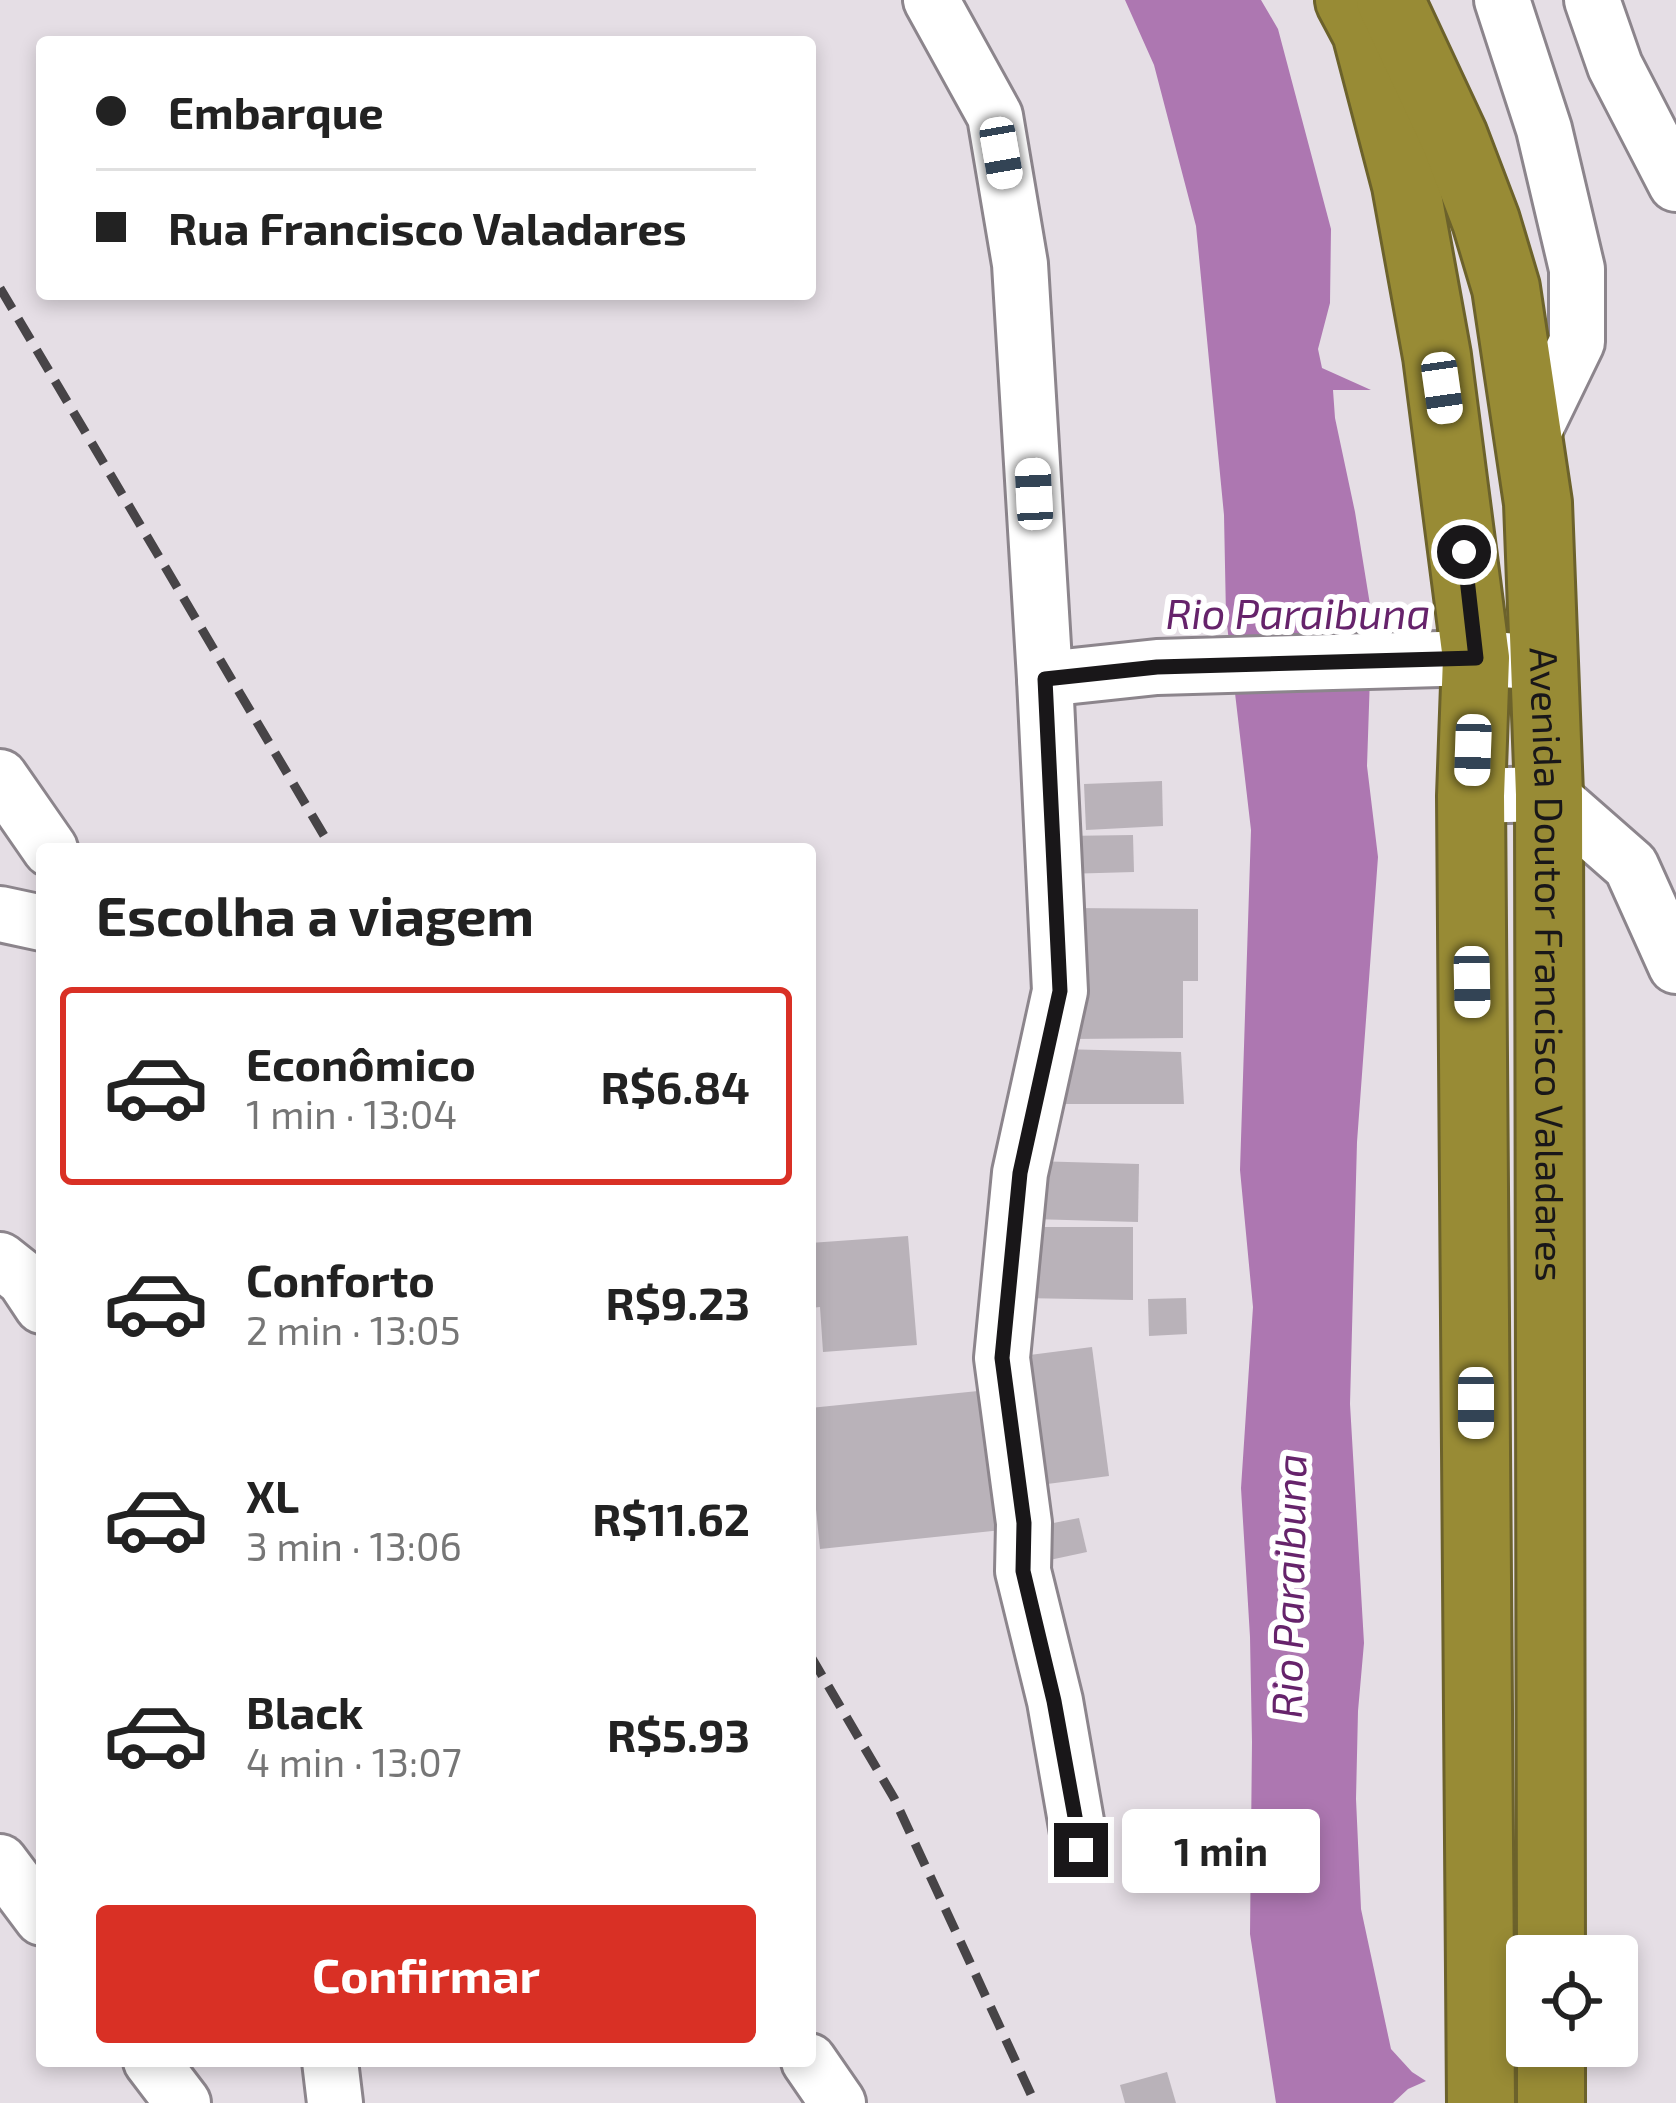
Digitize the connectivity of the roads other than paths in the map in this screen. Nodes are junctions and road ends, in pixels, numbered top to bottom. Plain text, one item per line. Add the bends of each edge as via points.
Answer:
1 (931, 0) edge
2 (1349, 0) edge
3 (1390, 0) edge
4 (1502, 0) edge
5 (1592, 0) edge
6 (1676, 184) edge
7 (1529, 441) junction
8 (1476, 658) junction
9 (1545, 663) junction
10 (1045, 679) junction
11 (0, 777) edge
12 (1549, 794) junction
13 (1471, 796) junction
14 (46, 843) edge
15 (0, 914) edge
16 (36, 922) edge
17 (1676, 966) edge
18 (0, 1260) edge
19 (36, 1297) edge
20 (1081, 1850) dead end
21 (0, 1862) edge
22 (36, 1910) edge
23 (1550, 1935) edge
24 (156, 2067) edge
25 (331, 2067) edge
26 (813, 2067) edge
27 (1551, 2067) edge
28 (183, 2103) edge
29 (335, 2103) edge
30 (838, 2103) edge
31 (1481, 2103) edge
32 (1551, 2103) edge

1 - 10 street via 995,116 1020,264
2 - 8 highway, Avenida Doutor Francisco Valadares via 1366,32 1418,242
3 - 7 highway, Avenida Doutor Francisco Valadares via 1486,220
4 - 7 street via 1577,269 1577,342
5 - 6 street
7 - 9 highway, Avenida Doutor Francisco Valadares
8 - 9 street
8 - 10 street via 1157,667
8 - 13 highway, Avenida Doutor Francisco Valadares
9 - 12 highway, Avenida Doutor Francisco Valadares
10 - 20 street via 1060,991 1020,1173 1002,1358 1023,1571
11 - 14 street
12 - 13 street
12 - 17 street via 1631,866
12 - 23 highway, Avenida Doutor Francisco Valadares
13 - 31 highway, Avenida Doutor Francisco Valadares
15 - 16 street
18 - 19 street
21 - 22 street
24 - 28 street
25 - 29 street
26 - 30 street
27 - 32 highway

